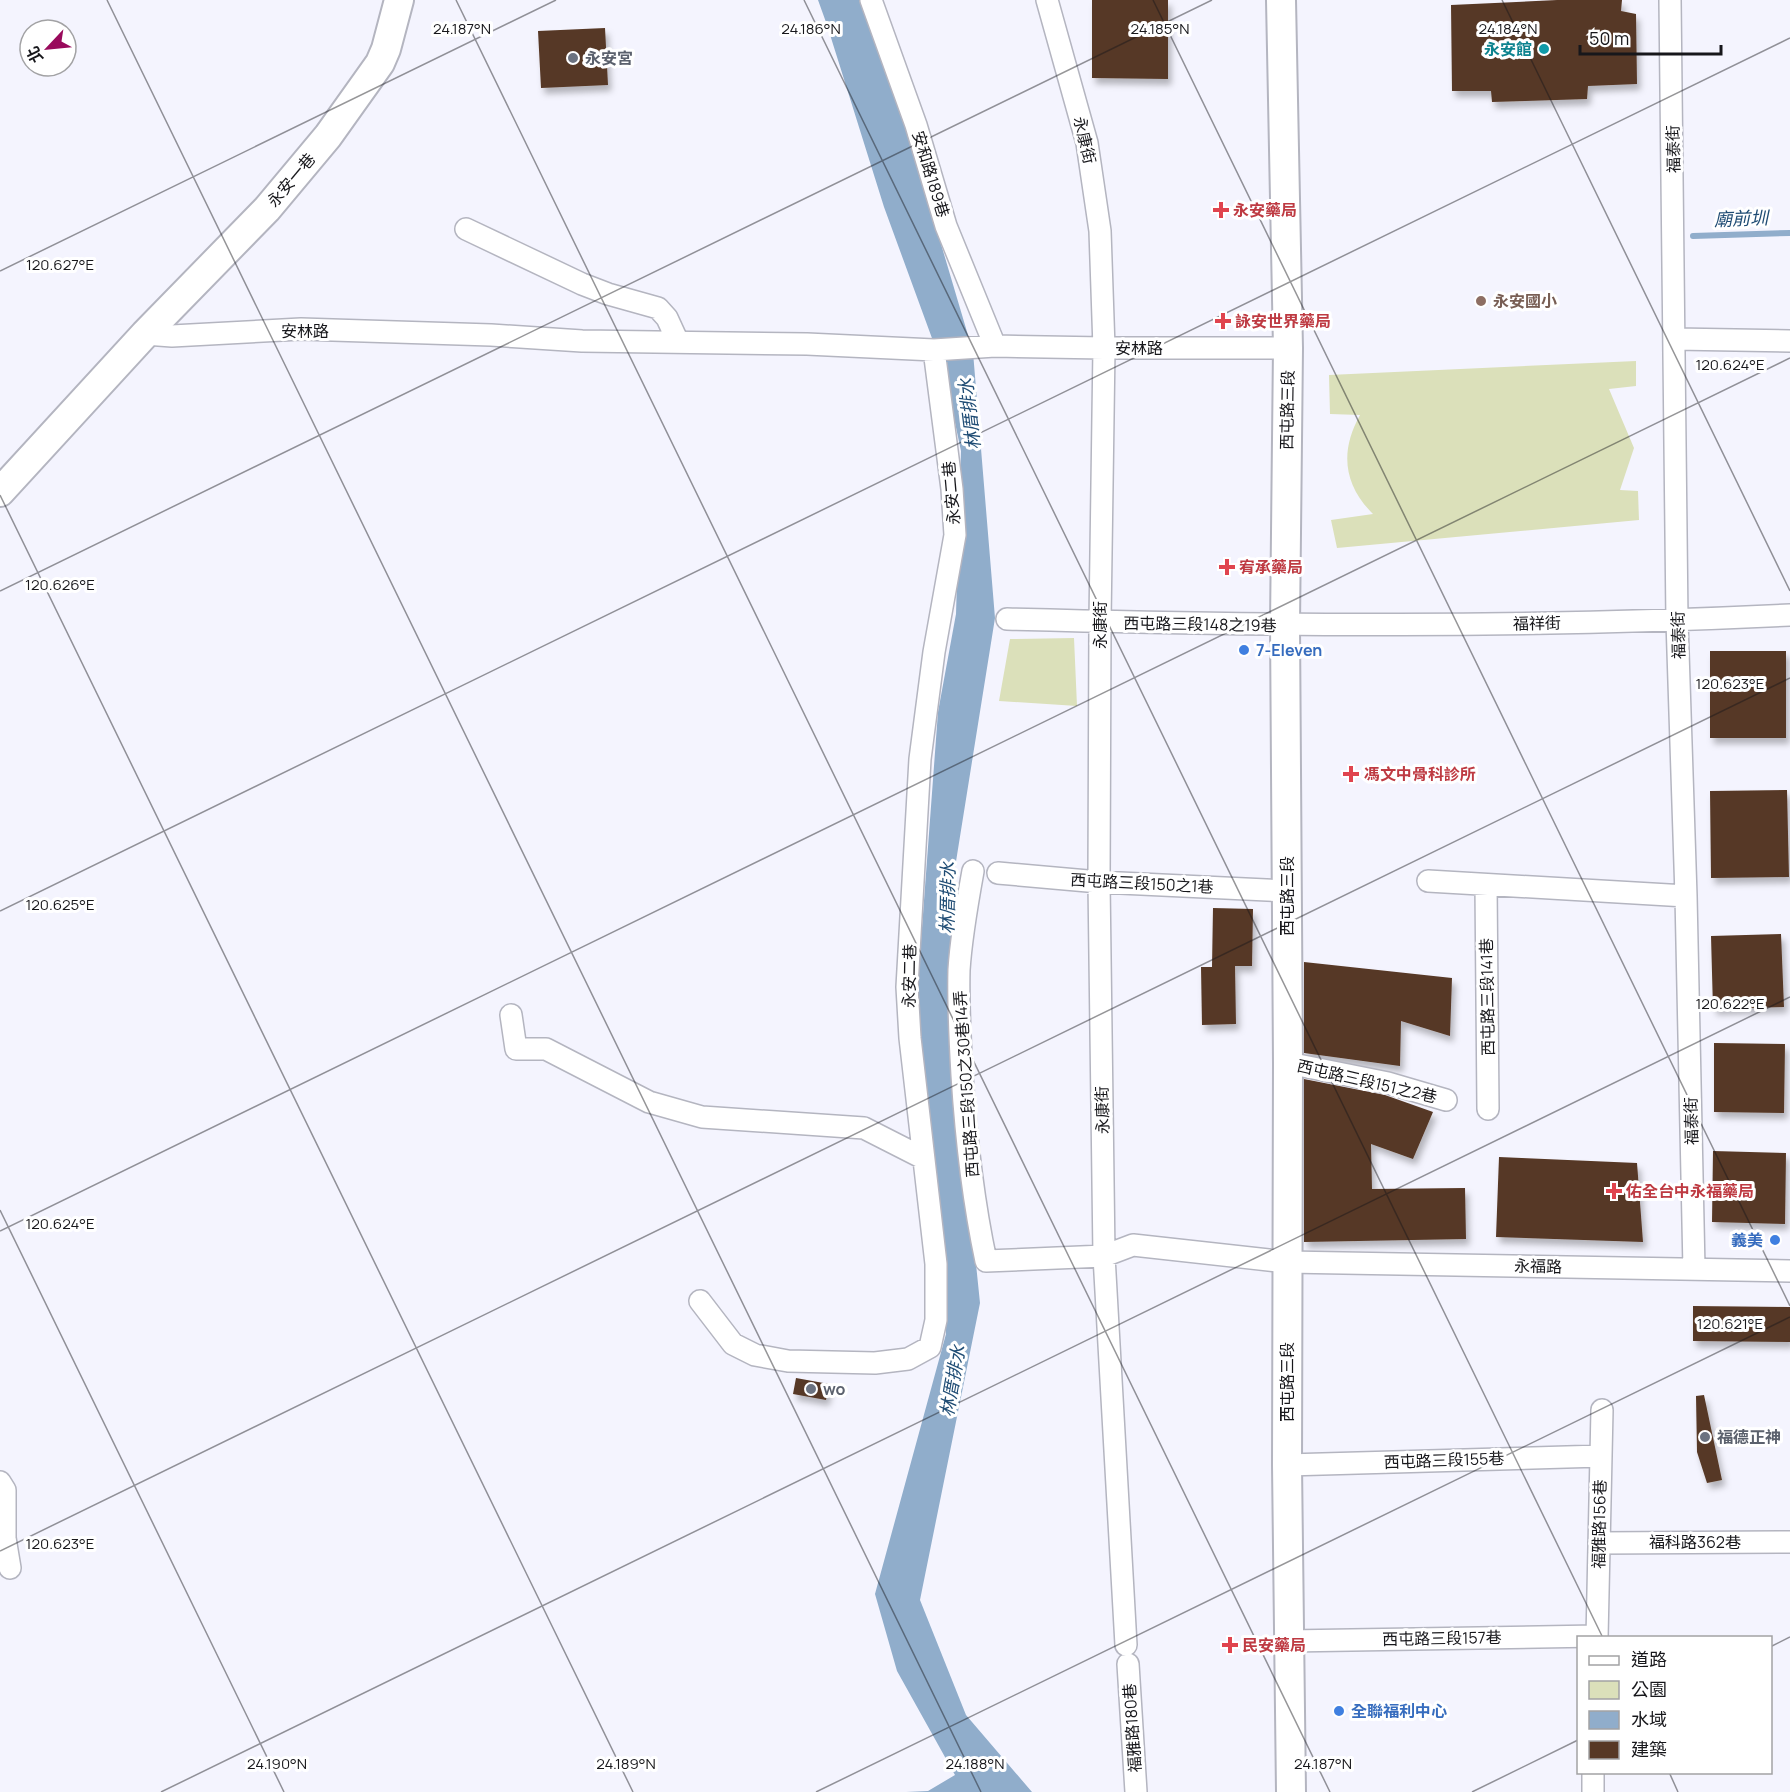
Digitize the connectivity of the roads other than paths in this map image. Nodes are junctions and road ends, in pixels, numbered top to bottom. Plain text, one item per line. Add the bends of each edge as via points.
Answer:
1 (399, 0) edge
2 (872, 0) edge
3 (1047, 0) edge
4 (1281, 0) edge
5 (1670, 0) edge
6 (466, 229) dead end
7 (146, 334) junction
8 (1675, 339) junction
9 (1790, 341) edge
10 (678, 342) junction
11 (992, 346) junction
12 (1104, 348) junction
13 (1288, 348) junction
14 (934, 350) junction
15 (0, 492) edge
16 (1790, 615) edge
17 (1007, 619) dead end
18 (1100, 621) junction
19 (1677, 621) junction
20 (1285, 625) junction
21 (973, 871) dead end
22 (998, 873) dead end
23 (1428, 881) dead end
24 (1099, 882) junction
25 (1486, 885) junction
26 (1287, 891) junction
27 (1686, 896) junction
28 (511, 1015) dead end
29 (1288, 1063) junction
30 (1446, 1100) dead end
31 (1488, 1109) dead end
32 (923, 1158) junction
33 (1104, 1256) junction
34 (986, 1261) joint
35 (1287, 1262) junction
36 (1694, 1269) junction
37 (1790, 1271) edge
38 (700, 1301) dead end
39 (930, 1347) junction
40 (808, 1370) dead end
41 (1602, 1410) dead end
42 (1601, 1456) junction
43 (1287, 1465) junction
44 (0, 1482) edge
45 (1790, 1542) edge
46 (1599, 1543) junction
47 (10, 1568) dead end
48 (1597, 1636) edge
49 (1577, 1637) edge
50 (1288, 1641) junction
51 (1127, 1654) joint
52 (1593, 1774) edge
53 (1136, 1792) edge
54 (1291, 1792) edge
55 (1593, 1792) edge

1 - 7 street, 永安一巷 via 380,63 328,136 267,209
2 - 11 street, 安和路189巷 via 946,225
3 - 12 street, 永康街 via 1088,143 1100,231
4 - 13 street, 西屯路三段
5 - 8 street, 福泰街
6 - 10 street via 582,284 658,308
7 - 10 street, 安林路 via 301,329
7 - 15 street
8 - 9 street
8 - 19 street, 福泰街
10 - 14 street, 安林路
11 - 12 street, 安林路
11 - 14 street, 安林路
12 - 13 street, 安林路
12 - 18 street, 永康街
13 - 20 street, 西屯路三段
14 - 32 street, 永安二巷 via 955,535 920,759 907,987
16 - 19 street, 福祥街
17 - 18 street, 西屯路三段148之19巷
18 - 20 street, 西屯路三段148之19巷
18 - 24 street, 永康街
19 - 20 street, 福祥街
19 - 27 street, 福泰街
20 - 26 street, 西屯路三段
21 - 34 street, 西屯路三段150之30巷14弄 via 964,919 958,1014 966,1128
22 - 24 street, 西屯路三段150之1巷
23 - 25 street
24 - 26 street, 西屯路三段150之1巷
24 - 33 street, 永康街
25 - 27 street
25 - 31 street, 西屯路三段141巷
26 - 29 street, 西屯路三段
27 - 36 street, 福泰街
28 - 32 street via 516,1049 546,1049 649,1102 702,1117 864,1128
29 - 30 street, 西屯路三段151之2巷 via 1389,1083
29 - 35 street, 西屯路三段
32 - 39 street, 永安二巷 via 936,1264 936,1320
33 - 34 street, 永福路
33 - 35 street, 永福路 via 1133,1245
33 - 51 street, 永康街
35 - 36 street, 永福路
35 - 43 street, 西屯路三段
36 - 37 street, 永福路
38 - 39 street via 734,1344 755,1355 788,1361 874,1363 908,1359
39 - 40 street via 922,1368 912,1371
41 - 42 street, 福雅路156巷
42 - 43 street, 西屯路三段155巷
42 - 46 street, 福雅路156巷
43 - 50 street, 西屯路三段
44 - 47 street via 5,1490 5,1538
45 - 46 street, 福科路362巷
46 - 48 street, 福雅路156巷
49 - 50 street, 西屯路三段157巷
50 - 54 street, 西屯路三段
51 - 53 street, 福雅路180巷
52 - 55 street

